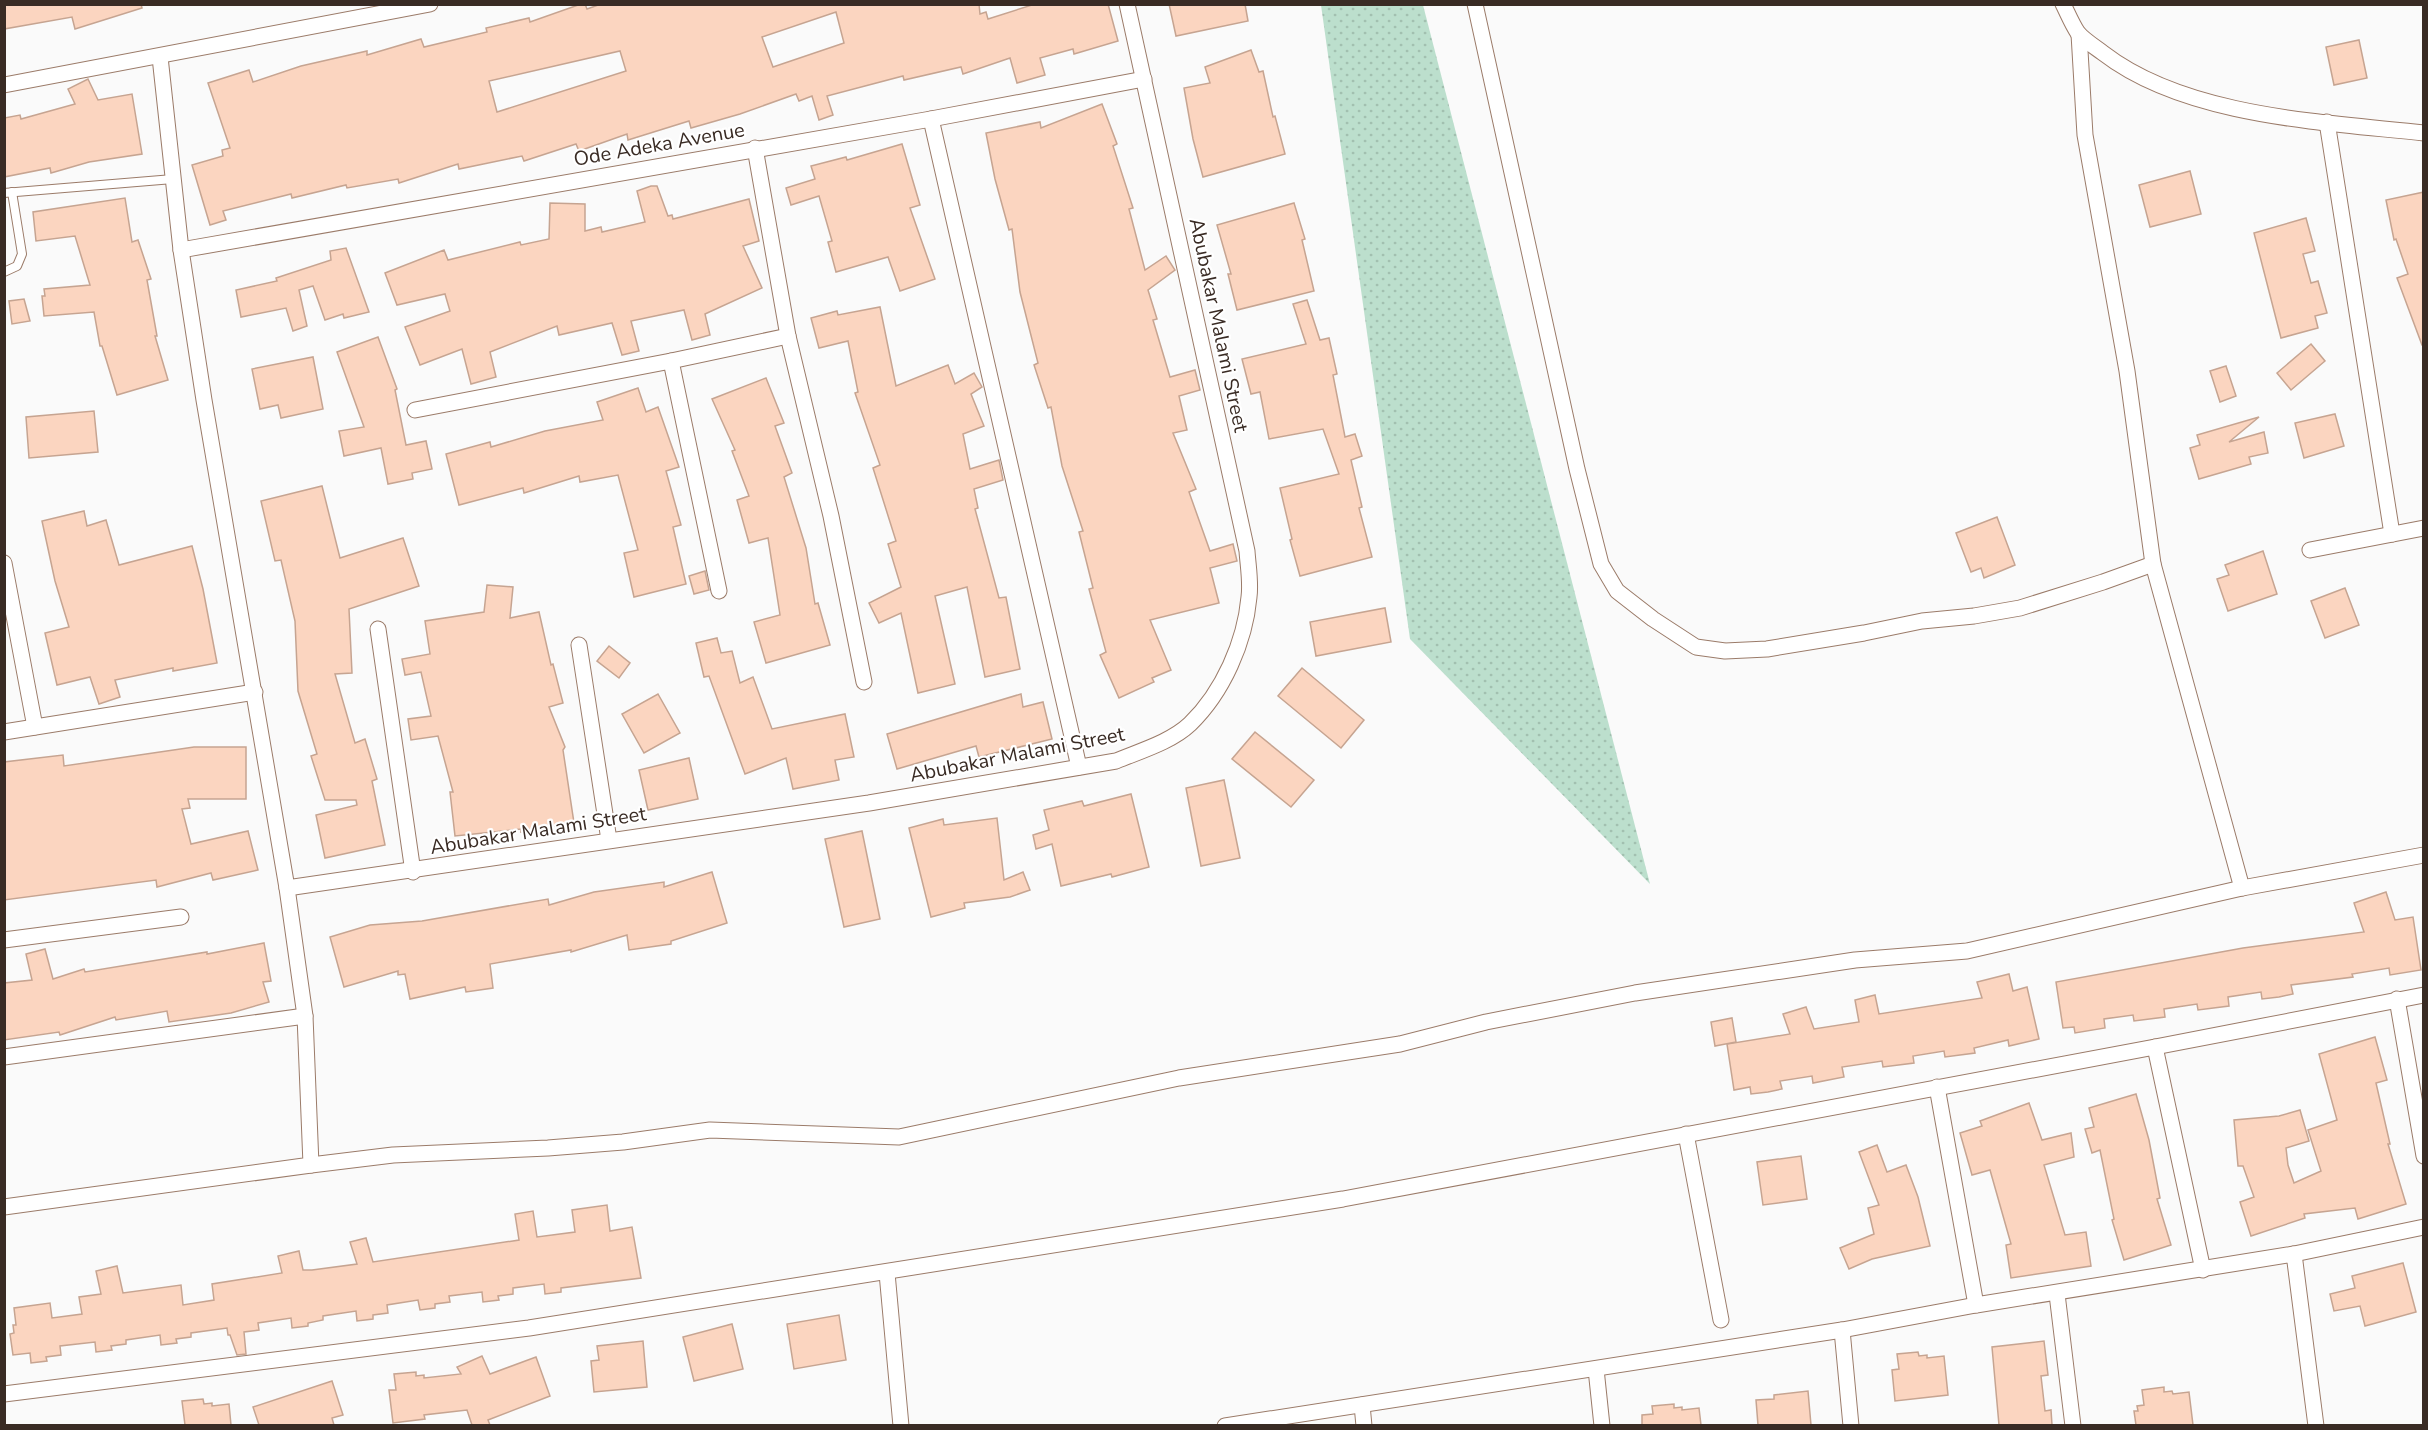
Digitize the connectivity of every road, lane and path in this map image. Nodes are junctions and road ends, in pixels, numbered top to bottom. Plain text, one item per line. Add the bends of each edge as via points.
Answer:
1 (430, 4) edge
2 (1127, 4) edge
3 (1475, 4) edge
4 (2063, 4) edge
5 (2079, 34) junction
6 (160, 57) junction
7 (1144, 79) junction
8 (4, 85) edge
9 (931, 119) junction
10 (2327, 122) junction
11 (2424, 133) edge
12 (754, 148) junction
13 (173, 179) junction
14 (8, 192) edge
15 (181, 250) junction
16 (4, 272) edge
17 (788, 336) junction
18 (671, 361) junction
19 (415, 410) dead end
20 (2424, 528) edge
21 (2392, 534) junction
22 (2310, 550) dead end
23 (4, 563) edge
24 (2153, 564) junction
25 (719, 591) dead end
26 (378, 629) dead end
27 (579, 645) dead end
28 (864, 682) dead end
29 (255, 692) junction
30 (35, 727) junction
31 (4, 732) edge
32 (1079, 767) junction
33 (609, 840) junction
34 (2424, 855) edge
35 (413, 872) junction
36 (287, 888) junction
37 (2242, 888) junction
38 (181, 917) dead end
39 (4, 940) edge
40 (2424, 995) edge
41 (2397, 999) junction
42 (305, 1016) junction
43 (2155, 1047) junction
44 (4, 1057) edge
45 (1937, 1087) junction
46 (1686, 1134) junction
47 (2424, 1156) edge
48 (311, 1165) junction
49 (4, 1207) edge
50 (2424, 1227) edge
51 (2294, 1254) junction
52 (2203, 1270) junction
53 (887, 1273) junction
54 (2057, 1294) junction
55 (1976, 1305) junction
56 (1721, 1320) dead end
57 (1842, 1330) junction
58 (1596, 1370) junction
59 (4, 1394) edge
60 (1362, 1405) junction
61 (901, 1425) edge
62 (1225, 1425) edge
63 (1364, 1425) edge
64 (1602, 1425) edge
65 (1851, 1425) edge
66 (2073, 1425) edge
67 (2316, 1425) edge

1 - 6 street
2 - 7 street, Abubakar Malami Street
3 - 24 street via 1577,469 1601,564 1617,591 1696,647 1736,651 2020,608
4 - 5 street
5 - 10 street via 2142,77 2182,93 2258,113
5 - 24 street via 2085,135 2127,371
6 - 8 street
6 - 13 street
7 - 9 street, Ode Adeka Avenue
7 - 32 street, Abubakar Malami Street via 1247,551 1250,596 1232,661 1212,698 1189,725 1155,745 1116,760
9 - 12 street, Ode Adeka Avenue
9 - 32 street
10 - 11 street
10 - 21 street
12 - 15 street, Ode Adeka Avenue
12 - 17 street
13 - 14 lane
13 - 15 street
14 - 16 lane via 22,254 17,266
15 - 29 street
17 - 18 street
17 - 28 street via 831,516
18 - 19 street
18 - 25 street
20 - 21 street
21 - 22 street
23 - 30 street
24 - 37 street
26 - 35 street
27 - 33 street
29 - 30 street
29 - 36 street
30 - 31 street
32 - 33 street, Abubakar Malami Street via 869,804
33 - 35 street, Abubakar Malami Street
34 - 37 street
35 - 36 street, Abubakar Malami Street
36 - 42 street
37 - 48 street via 1967,951 1855,960 1635,993 1486,1022 1400,1044 1179,1078 899,1137 710,1131 622,1142 393,1155
38 - 39 street
40 - 41 street
41 - 43 street
41 - 47 street
42 - 44 street
42 - 48 street
43 - 45 street
43 - 52 street
45 - 46 street
45 - 55 street
46 - 53 street via 1343,1199
46 - 56 street
48 - 49 street
50 - 51 street
51 - 52 street
51 - 67 street
52 - 54 street
53 - 59 street via 529,1328
53 - 61 street
54 - 55 street
54 - 66 street
55 - 57 street
57 - 58 street
57 - 65 street
58 - 60 street
58 - 64 street
60 - 62 street
60 - 63 street

